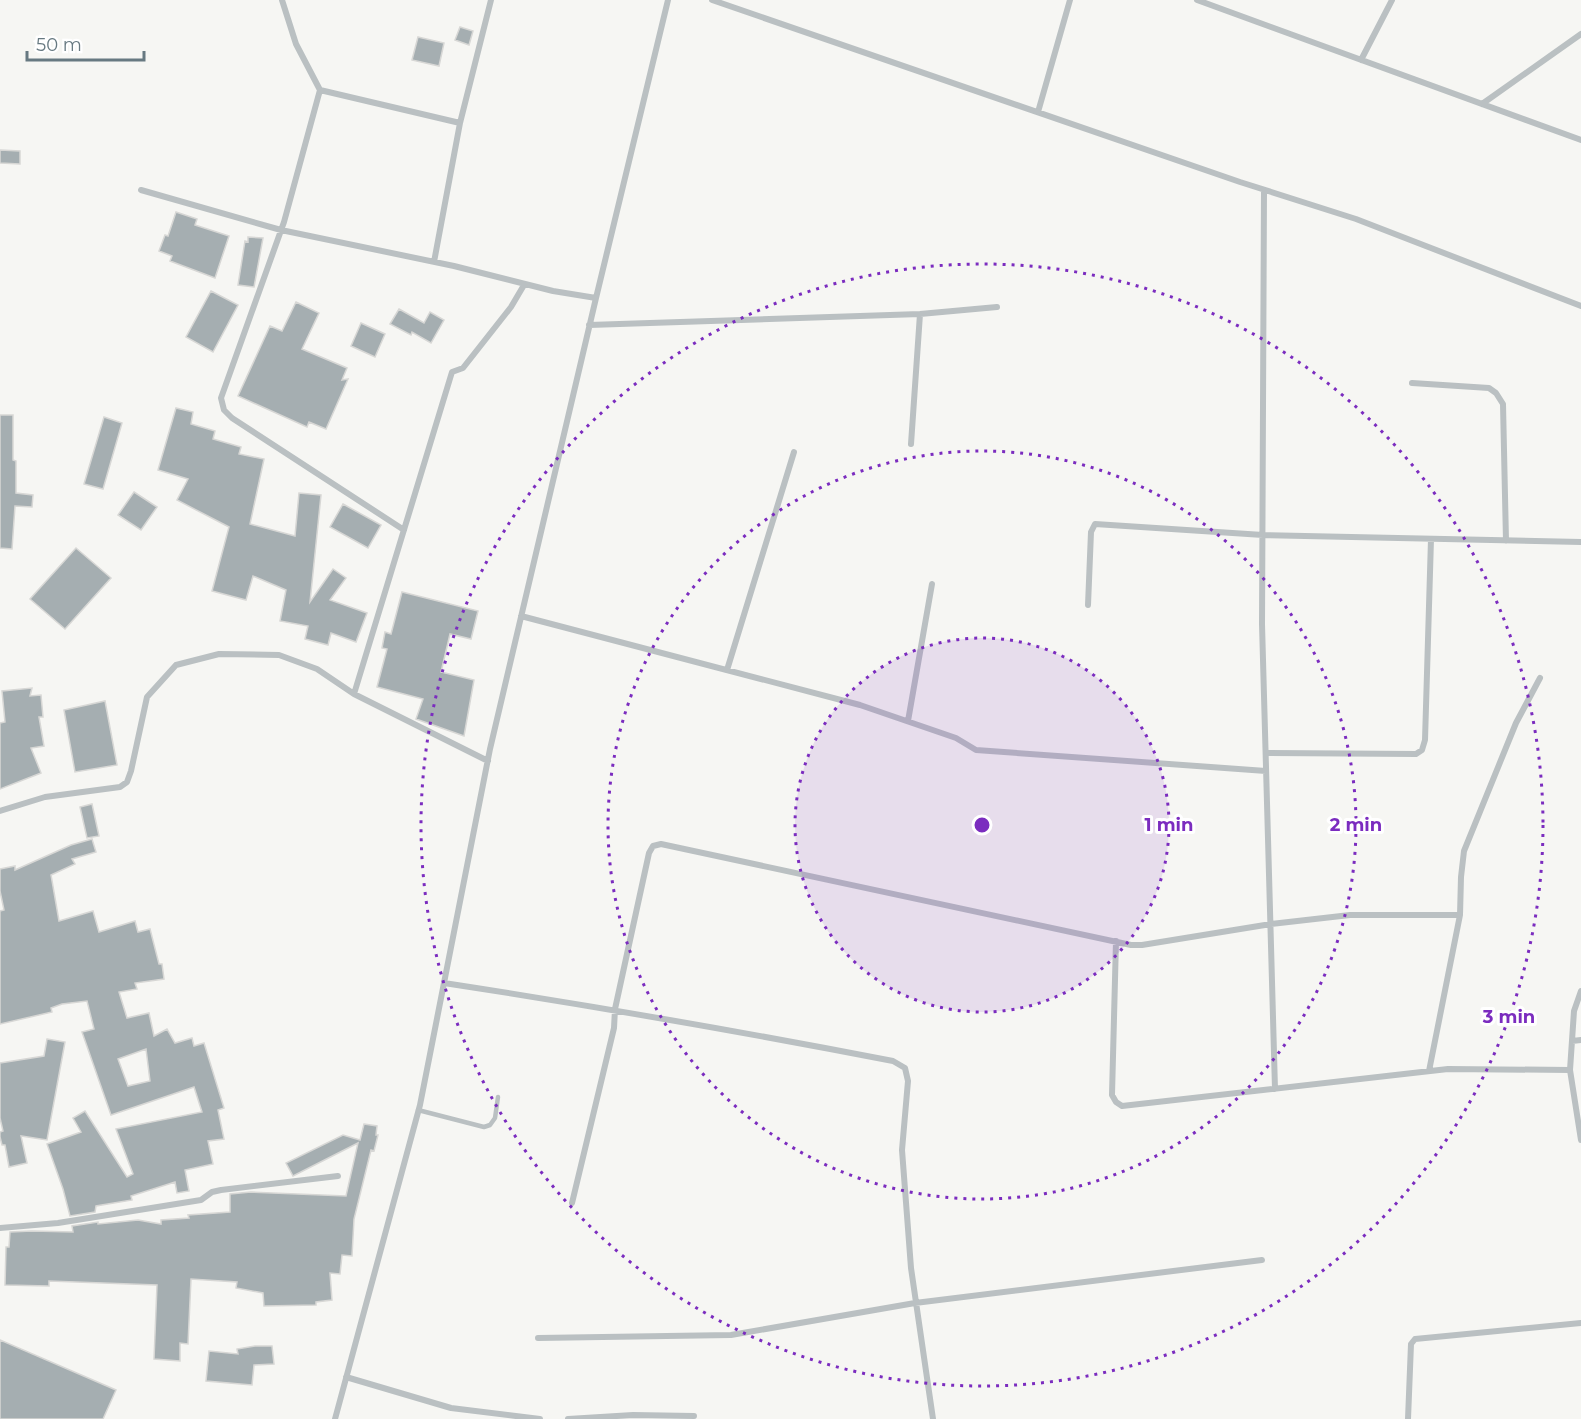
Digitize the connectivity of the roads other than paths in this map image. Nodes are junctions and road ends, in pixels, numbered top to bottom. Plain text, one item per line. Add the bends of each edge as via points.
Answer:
1 (282, 0) edge
2 (491, 0) edge
3 (668, 0) edge
4 (712, 0) edge
5 (1070, 0) edge
6 (1199, 0) edge
7 (1392, 0) edge
8 (1581, 34) edge
9 (1361, 60) junction
10 (320, 90) junction
11 (1482, 104) junction
12 (1038, 112) junction
13 (460, 123) junction
14 (1581, 140) edge
15 (141, 190) dead end
16 (1264, 190) junction
17 (281, 230) junction
18 (434, 262) junction
19 (524, 285) junction
20 (596, 298) junction
21 (1581, 306) edge
22 (997, 307) dead end
23 (920, 315) junction
24 (589, 325) junction
25 (1412, 384) dead end
26 (911, 444) dead end
27 (794, 452) dead end
28 (404, 530) junction
29 (1263, 535) junction
30 (1431, 539) junction
31 (1506, 541) junction
32 (1581, 542) edge
33 (932, 584) dead end
34 (1088, 605) dead end
35 (521, 616) junction
36 (728, 670) junction
37 (1540, 678) dead end
38 (354, 694) junction
39 (908, 721) junction
40 (1266, 753) junction
41 (488, 761) junction
42 (1266, 771) junction
43 (0, 811) edge
44 (1460, 915) junction
45 (1271, 924) junction
46 (1116, 941) junction
47 (444, 983) junction
48 (1581, 991) edge
49 (615, 1009) junction
50 (1581, 1040) edge
51 (1572, 1041) junction
52 (1570, 1070) junction
53 (1429, 1071) junction
54 (1275, 1089) junction
55 (498, 1097) dead end
56 (418, 1110) junction
57 (1581, 1140) edge
58 (338, 1176) dead end
59 (572, 1203) dead end
60 (0, 1228) edge
61 (1262, 1260) dead end
62 (915, 1304) junction
63 (1581, 1323) edge
64 (538, 1338) dead end
65 (346, 1377) junction
66 (694, 1416) dead end
67 (335, 1419) edge
68 (540, 1419) edge
69 (568, 1419) edge
70 (933, 1419) edge
71 (1408, 1419) edge

1 - 10 street via 296,44
2 - 13 street
3 - 20 street
4 - 12 street
5 - 12 street
6 - 9 street
7 - 9 street
8 - 11 street
9 - 11 street
10 - 13 street
10 - 17 street
11 - 14 street
12 - 16 street
13 - 18 street
15 - 17 street
16 - 21 street via 1356,219
16 - 29 street
17 - 18 street
17 - 28 street via 221,398 224,410
18 - 19 street
19 - 20 street
19 - 28 street via 463,368 452,372
20 - 24 street
22 - 23 street
23 - 24 street
23 - 26 street
24 - 35 street
25 - 31 street via 1489,388 1503,404
27 - 36 street
28 - 38 street
29 - 30 street
29 - 34 street via 1095,525 1091,532
29 - 40 street
30 - 31 street
30 - 40 street via 1422,750 1416,754
31 - 32 street
33 - 39 street
35 - 36 street
35 - 41 street
36 - 39 street
37 - 44 street via 1516,723 1464,851
38 - 41 street
38 - 43 street via 317,669 279,655 219,654 176,665 147,697 127,782 120,787 45,796
39 - 42 street via 957,738 976,750
40 - 42 street
41 - 47 street
42 - 45 street
44 - 45 street via 1350,915
44 - 53 street
45 - 46 street via 1142,945
45 - 54 street
46 - 49 street via 661,844 653,846 649,853
46 - 54 street via 1112,1095 1116,1102 1122,1106
47 - 49 street
47 - 56 street
48 - 51 street via 1574,1011
49 - 59 street via 614,1028
49 - 62 street via 892,1061 905,1068 908,1082 902,1150
50 - 51 street
51 - 52 street
52 - 53 street
52 - 57 street
53 - 54 street
55 - 56 lane via 495,1118 484,1127
56 - 65 street
58 - 60 street via 222,1190 201,1200 58,1223
61 - 62 street
62 - 64 street via 731,1335
62 - 70 street
63 - 71 street via 1415,1339
65 - 67 street
65 - 68 street via 452,1408
66 - 69 street

